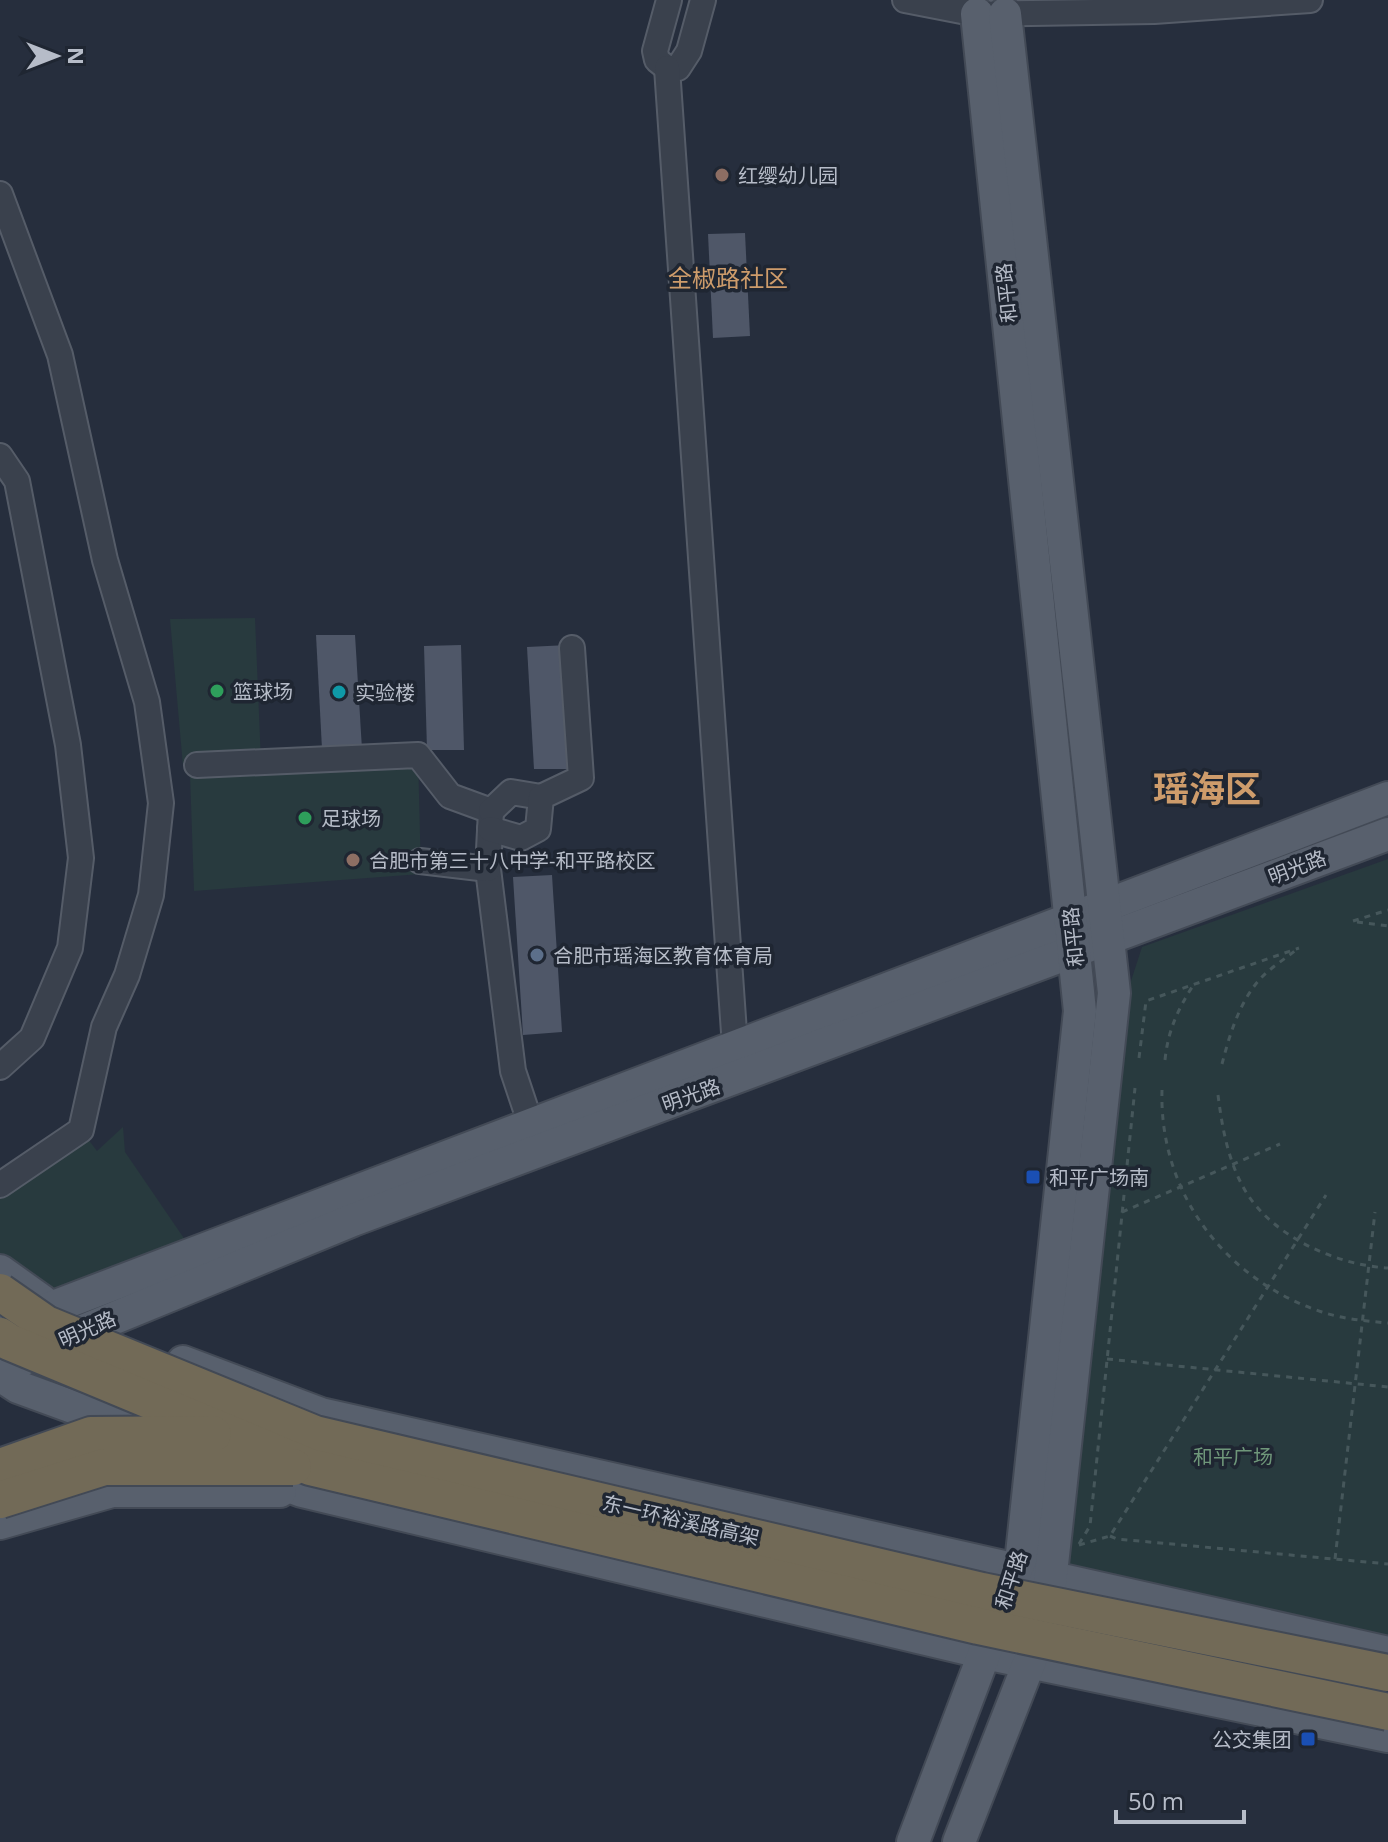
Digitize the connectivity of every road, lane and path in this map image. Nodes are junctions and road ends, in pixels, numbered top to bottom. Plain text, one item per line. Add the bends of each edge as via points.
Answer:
1 (669, 0) edge
2 (703, 0) edge
3 (905, 0) edge
4 (1310, 0) edge
5 (991, 14) junction
6 (667, 68) junction
7 (0, 194) edge
8 (0, 456) edge
9 (572, 648) dead end
10 (197, 765) dead end
11 (541, 797) junction
12 (1388, 798) edge
13 (491, 820) junction
14 (1388, 834) edge
15 (420, 861) dead end
16 (488, 869) junction
17 (1105, 906) junction
18 (1388, 910) edge
19 (1071, 919) junction
20 (1388, 926) edge
21 (1108, 938) junction
22 (1074, 951) junction
23 (1194, 984) junction
24 (735, 1047) junction
25 (1139, 1058) dead end
26 (1165, 1060) dead end
27 (1222, 1064) dead end
28 (0, 1067) edge
29 (1135, 1088) dead end
30 (1162, 1090) dead end
31 (1218, 1095) dead end
32 (531, 1125) junction
33 (1280, 1144) dead end
34 (1233, 1164) junction
35 (0, 1185) edge
36 (1180, 1187) junction
37 (1326, 1195) dead end
38 (1122, 1212) junction
39 (1375, 1212) dead end
40 (1298, 1240) junction
41 (1369, 1267) junction
42 (1388, 1268) edge
43 (0, 1271) edge
44 (1268, 1287) junction
45 (0, 1292) edge
46 (51, 1308) junction
47 (1363, 1320) junction
48 (1388, 1323) edge
49 (91, 1327) junction
50 (0, 1328) edge
51 (171, 1357) junction
52 (1107, 1359) junction
53 (1, 1364) edge
54 (1388, 1387) edge
55 (309, 1464) junction
56 (0, 1467) edge
57 (0, 1500) edge
58 (0, 1523) edge
59 (1110, 1536) junction
60 (1079, 1545) junction
61 (1335, 1559) junction
62 (1388, 1564) edge
63 (1016, 1569) junction
64 (1050, 1577) junction
65 (985, 1653) junction
66 (1388, 1653) edge
67 (1029, 1662) junction
68 (1388, 1673) edge
69 (1388, 1712) edge
70 (1388, 1736) edge
71 (913, 1842) edge
72 (959, 1842) edge

1 - 6 street via 655,51
2 - 6 street via 689,51 678,68
3 - 5 street
4 - 5 street via 1154,11
5 - 17 main road, 和平路
5 - 19 main road, 和平路
6 - 24 street
7 - 35 street via 60,355 105,560 147,702 161,803 151,895 127,975 104,1027 81,1130
8 - 28 street via 17,481 68,745 81,858 70,948 32,1038
9 - 11 street via 581,778
10 - 13 street via 418,755 450,796
11 - 13 street via 511,792
11 - 13 street via 538,829 521,838
12 - 17 main road, 明光路
13 - 16 street
14 - 21 main road, 明光路
15 - 16 street
16 - 32 street via 513,1071
17 - 19 main road, 明光路
17 - 21 main road, 和平路
18 - 20 path via 1353,921
19 - 22 main road, 和平路
19 - 24 main road, 明光路
21 - 22 main road, 明光路
21 - 64 main road, 和平路 via 1114,993
22 - 49 main road, 明光路 via 353,1220
22 - 63 main road, 和平路 via 1080,1011 1022,1554
23 - 25 path via 1146,1001
23 - 26 path via 1179,1006
23 - 27 path via 1299,948 1263,975 1243,1005
24 - 32 main road, 明光路
29 - 38 path
30 - 36 path via 1161,1119
31 - 34 path
32 - 46 main road, 明光路
33 - 34 path
34 - 36 path
34 - 40 path via 1243,1188 1264,1214
36 - 38 path
36 - 44 path via 1212,1240
37 - 40 path
38 - 52 path
39 - 41 path
40 - 41 path via 1334,1258
40 - 44 path
41 - 42 path
41 - 47 path
43 - 46 main road
44 - 47 path via 1324,1313
44 - 59 path
45 - 55 highway, 东一环裕溪路高架, bridge via 46,1324
46 - 49 main road
46 - 50 main road, 明光路
47 - 48 path
47 - 61 path
49 - 51 main road
49 - 53 main road, 明光路
51 - 53 street
51 - 63 main road via 321,1414
52 - 54 path
52 - 60 path via 1090,1526
53 - 55 highway, 东一环裕溪路高架, bridge via 24,1348
55 - 56 highway, bridge via 91,1435
55 - 57 highway, bridge via 104,1467
55 - 58 main road via 112,1491
55 - 65 main road
55 - 68 highway, 东一环裕溪路高架, bridge
55 - 69 highway, 东一环裕溪路高架, bridge via 978,1626
59 - 60 path
59 - 61 path
60 - 64 path
61 - 62 path
63 - 64 main road
63 - 65 main road, 和平路
64 - 66 main road
64 - 67 main road, 和平路 via 1046,1620
65 - 67 main road
65 - 71 main road, 和平路
67 - 70 main road
67 - 72 main road, 和平路

